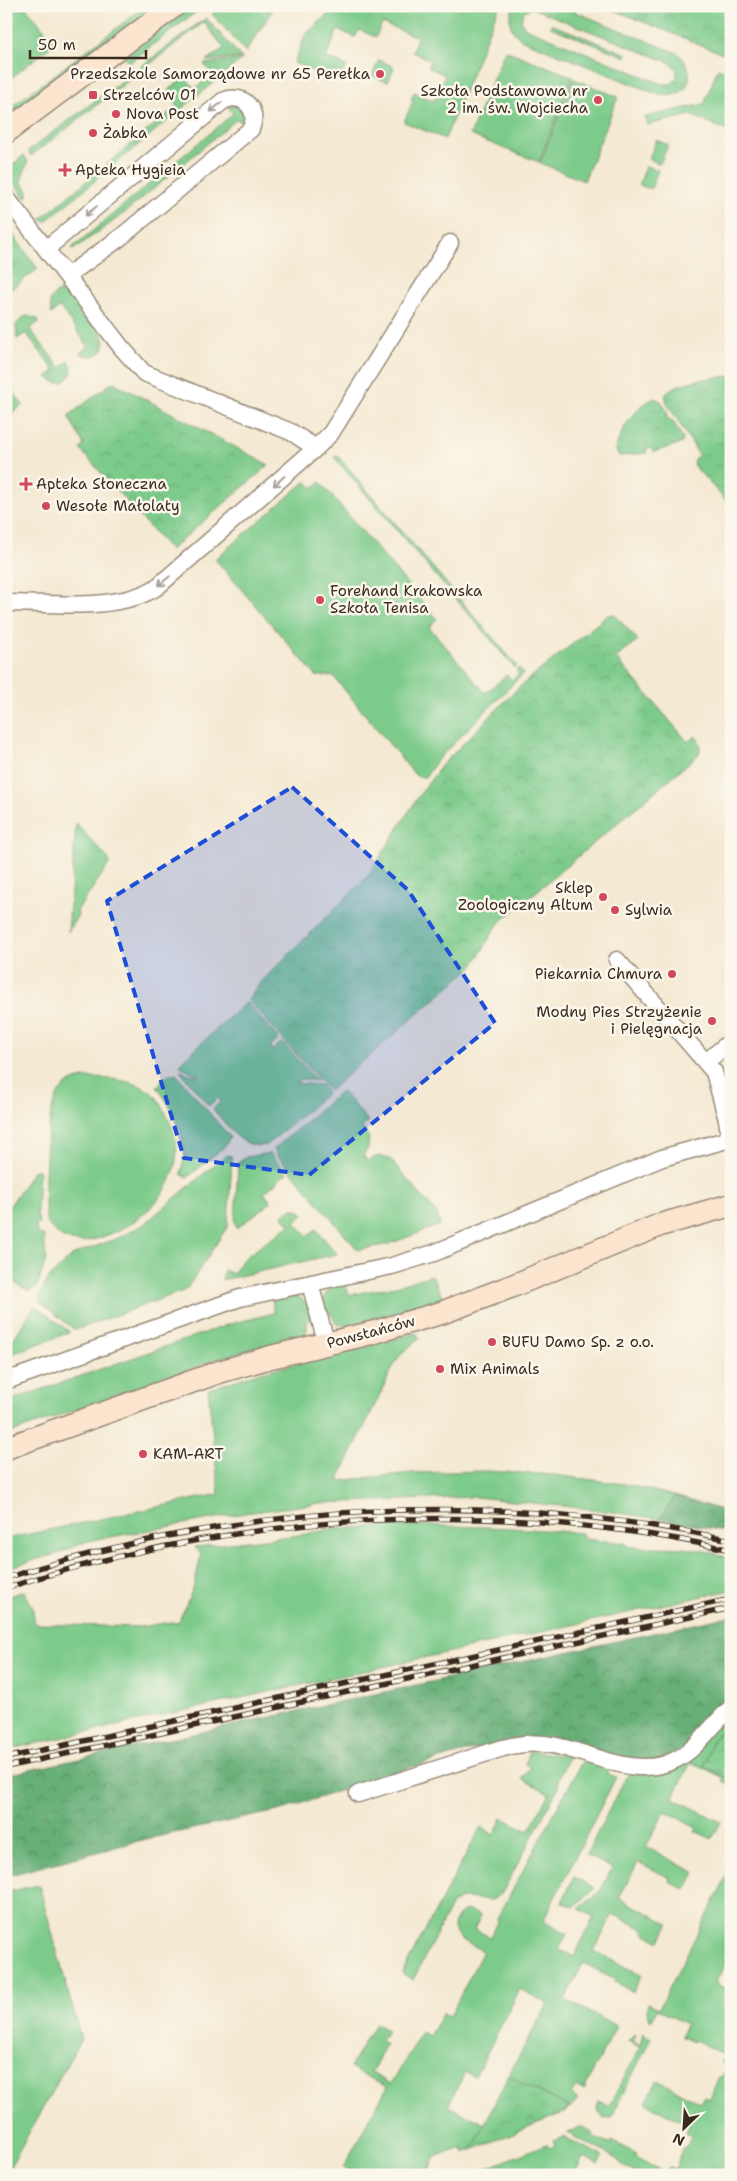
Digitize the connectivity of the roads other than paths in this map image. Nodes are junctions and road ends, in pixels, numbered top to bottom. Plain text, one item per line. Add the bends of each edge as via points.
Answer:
1 (174, 6) edge
2 (6, 132) edge
3 (6, 197) edge
4 (450, 243) dead end
5 (46, 249) junction
6 (67, 276) junction
7 (316, 448) junction
8 (6, 603) edge
9 (617, 960) dead end
10 (731, 1041) edge
11 (706, 1062) junction
12 (731, 1205) edge
13 (310, 1284) junction
14 (327, 1345) junction
15 (6, 1381) edge
16 (6, 1448) edge
17 (731, 1708) edge
18 (358, 1794) dead end

1 - 2 street
3 - 5 street
4 - 7 street via 330,433
5 - 6 street
6 -> 5 street via 121,237 251,129 255,114 248,104 239,99 223,101
6 - 7 street via 144,373 290,432
7 -> 8 street via 148,593 108,603
9 - 11 street
10 - 11 street
11 - 13 street via 714,1072 728,1120 730,1140 662,1158 434,1253
12 - 14 street, Powstańców via 660,1225 458,1307
13 - 14 street
13 - 15 street via 240,1298
14 - 16 street, Powstańców via 219,1372
17 - 18 street via 689,1751 660,1765 630,1766 551,1745 526,1744 503,1748

